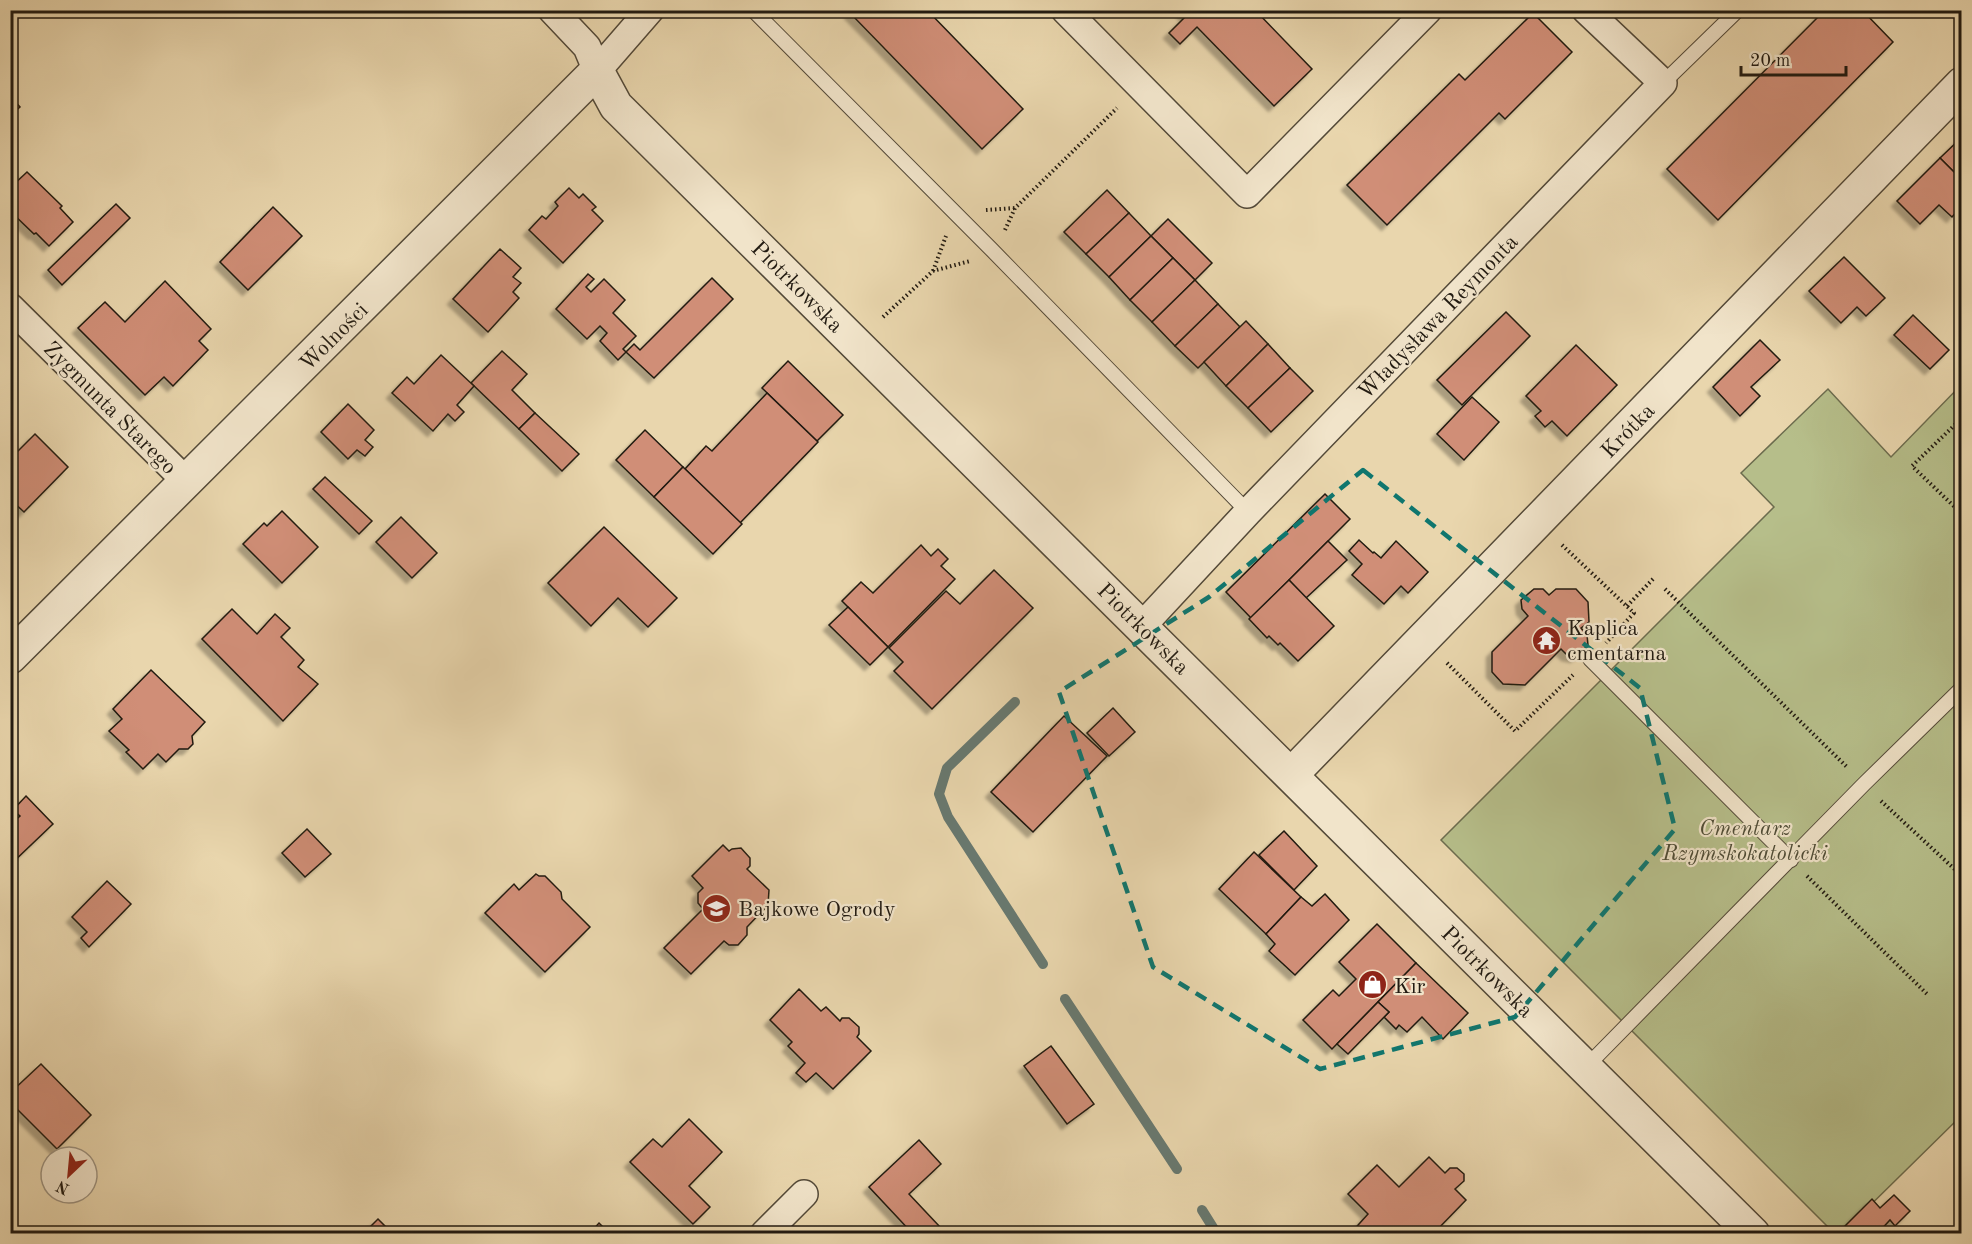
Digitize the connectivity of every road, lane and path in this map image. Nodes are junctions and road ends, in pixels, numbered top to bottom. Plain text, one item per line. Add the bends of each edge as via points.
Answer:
1 (552, 10) edge
2 (650, 10) edge
3 (753, 10) edge
4 (1065, 10) edge
5 (1428, 10) edge
6 (1586, 10) edge
7 (1738, 10) edge
8 (597, 71) junction
9 (1663, 83) junction
10 (1962, 84) edge
11 (1139, 87) junction
12 (991, 249) junction
13 (10, 307) edge
14 (883, 317) dead end
15 (1962, 418) edge
16 (187, 482) junction
17 (1248, 512) junction
18 (1962, 514) edge
19 (1538, 521) junction
20 (1654, 578) dead end
21 (1665, 589) dead end
22 (1627, 606) junction
23 (1142, 627) junction
24 (1424, 639) junction
25 (10, 657) edge
26 (1590, 659) junction
27 (1962, 688) edge
28 (1292, 775) junction
29 (1864, 784) junction
30 (1791, 860) junction
31 (1962, 876) edge
32 (1929, 995) dead end
33 (1585, 1068) junction
34 (804, 1194) dead end
35 (764, 1233) edge
36 (1753, 1233) edge

1 - 8 street, Piotrkowska via 587,47
2 - 8 street, Wolności
3 - 12 lane
4 - 11 street
5 - 11 street via 1247,194
6 - 9 street
7 - 9 lane
8 - 16 street, Wolności
8 - 23 street, Piotrkowska via 616,106
9 - 17 street, Władysława Reymonta
10 - 19 street, Krótka
11 - 12 path via 1015,208 1001,239
12 - 14 path via 982,258 933,271
12 - 17 lane
13 - 16 street, Zygmunta Starego
15 - 18 path via 1912,466
16 - 25 street, Wolności
17 - 23 street, Władysława Reymonta
19 - 22 path
19 - 24 street, Krótka
20 - 22 path
21 - 29 path
22 - 26 path via 1634,614
23 - 28 street, Piotrkowska
24 - 26 path via 1515,731
24 - 28 street, Krótka
26 - 30 lane
27 - 29 lane
28 - 33 street, Piotrkowska
29 - 30 lane
29 - 31 path
30 - 32 path
30 - 33 lane
33 - 36 street, Piotrkowska
34 - 35 street

